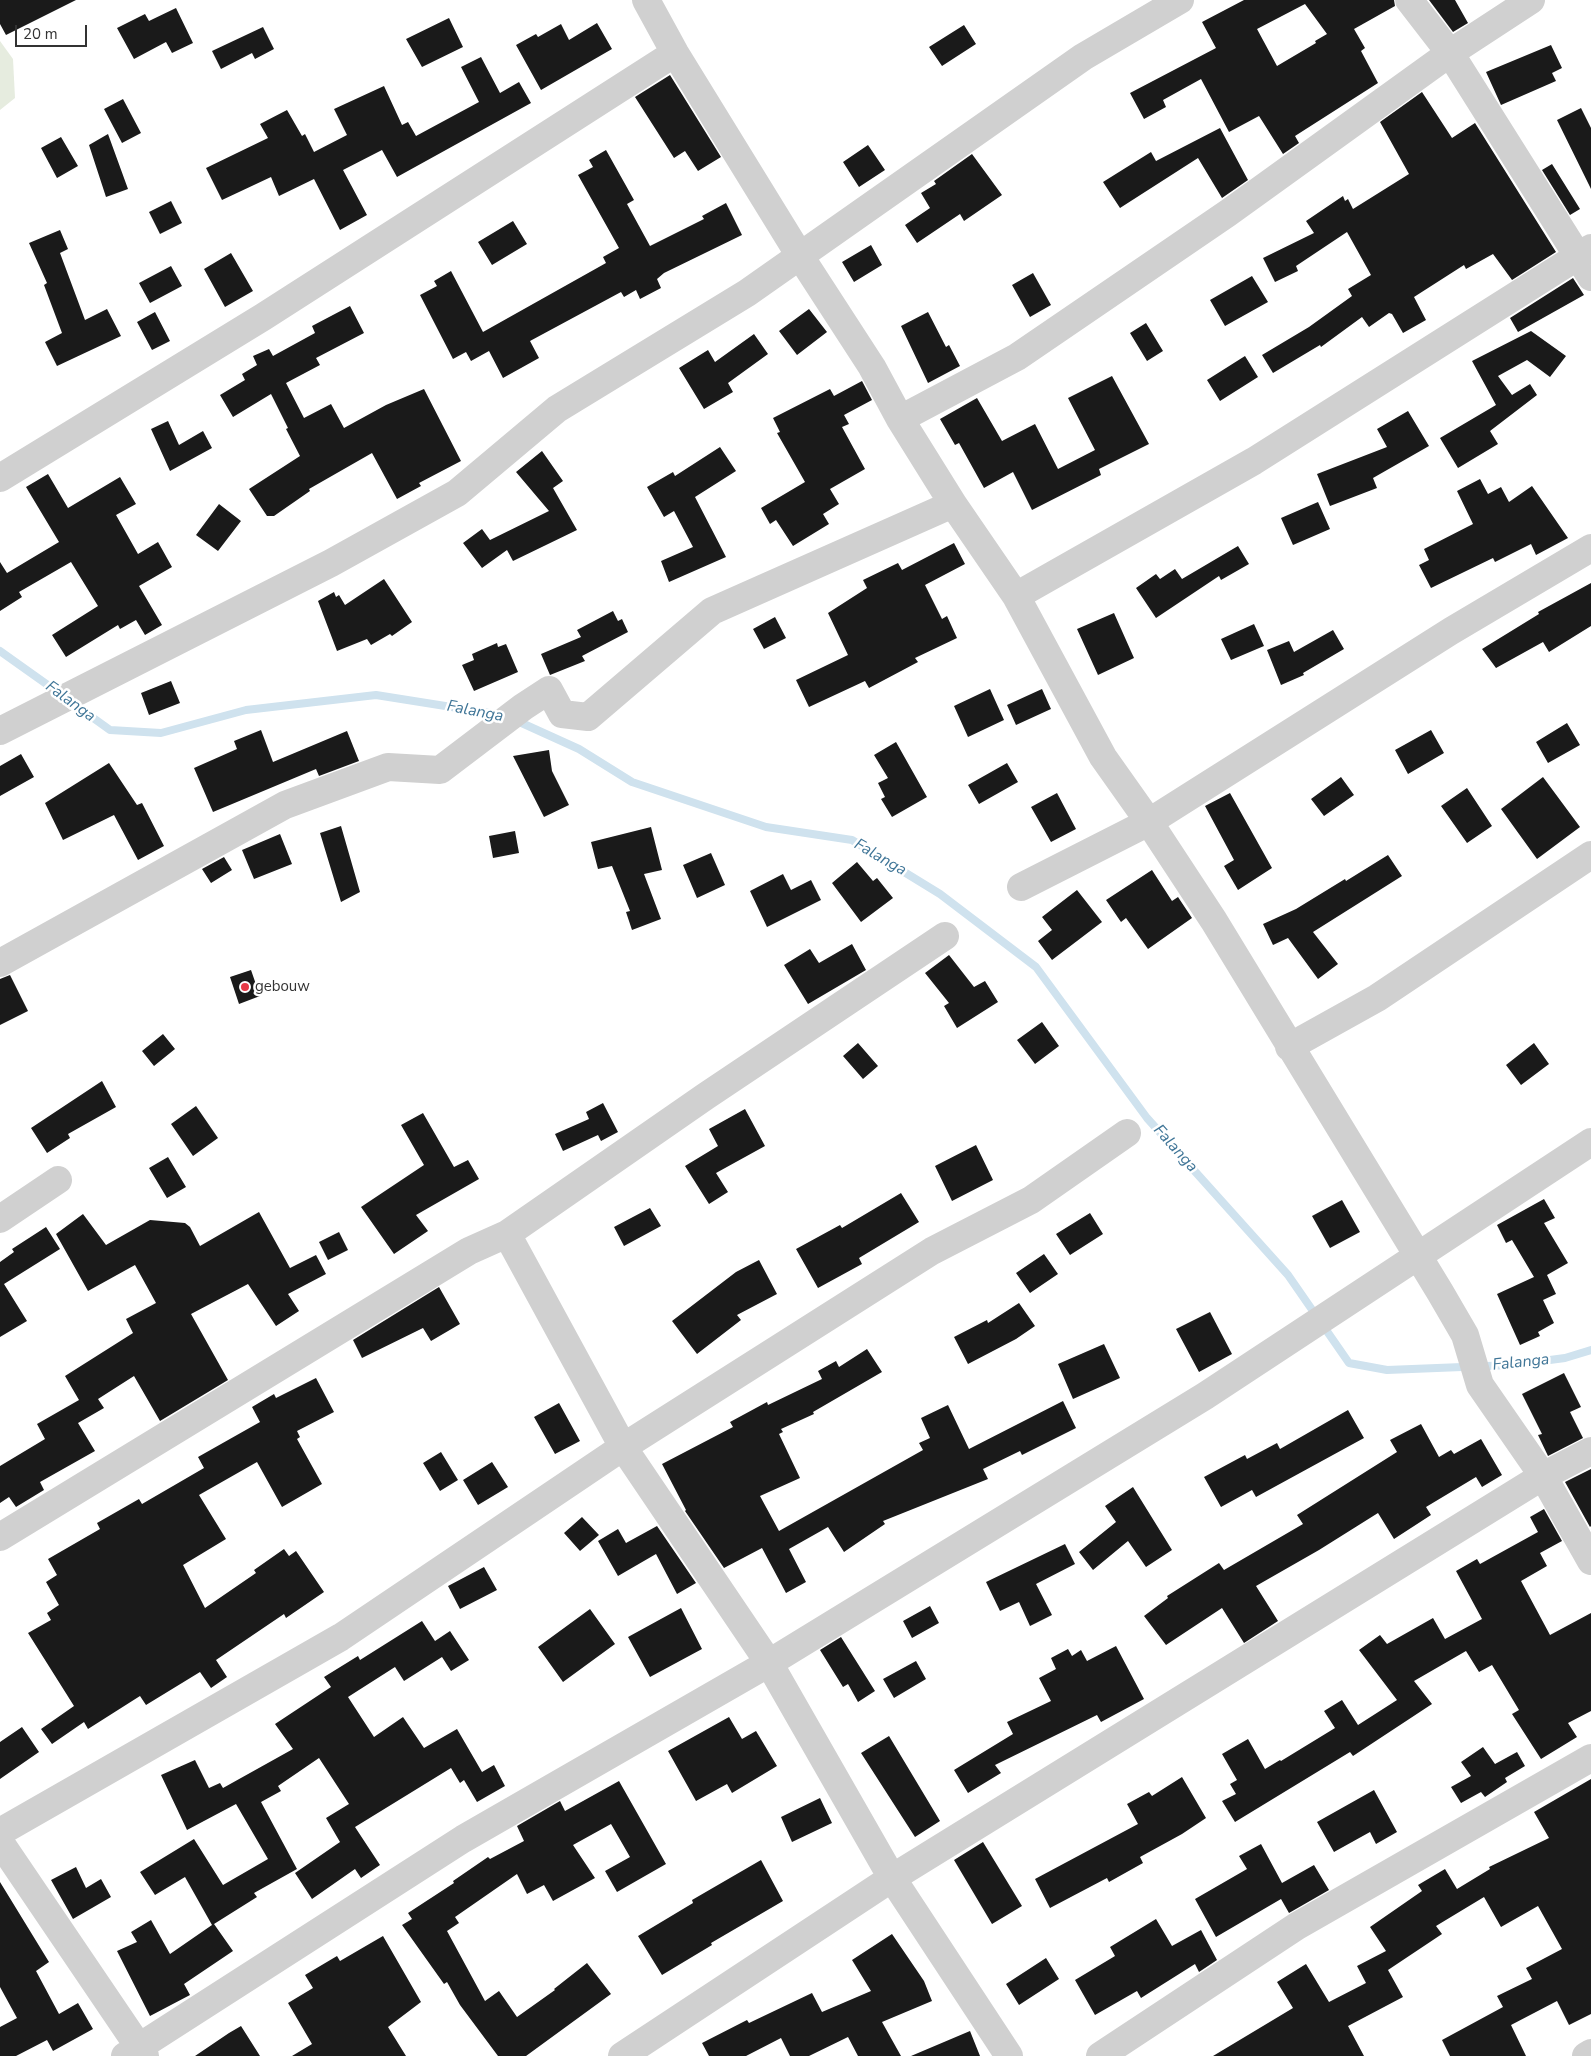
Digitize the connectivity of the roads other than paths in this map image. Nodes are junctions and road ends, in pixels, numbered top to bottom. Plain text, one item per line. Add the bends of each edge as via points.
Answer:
1 (646, 0) edge
2 (1180, 0) edge
3 (1409, 0) edge
4 (1531, 0) edge
5 (675, 53) junction
6 (1450, 53) junction
7 (800, 256) junction
8 (1587, 260) edge
9 (900, 419) junction
10 (0, 478) edge
11 (953, 504) junction
12 (1591, 548) edge
13 (1016, 596) junction
14 (0, 731) edge
15 (1149, 822) junction
16 (1591, 855) edge
17 (1021, 887) dead end
18 (945, 936) dead end
19 (0, 963) edge
20 (1289, 1046) junction
21 (1127, 1133) dead end
22 (1591, 1142) edge
23 (58, 1180) dead end
24 (0, 1218) edge
25 (507, 1234) junction
26 (1418, 1254) junction
27 (624, 1447) junction
28 (1591, 1451) edge
29 (1542, 1476) junction
30 (0, 1537) edge
31 (1591, 1561) edge
32 (769, 1663) junction
33 (1591, 1758) edge
34 (0, 1832) edge
35 (0, 1842) edge
36 (892, 1878) junction
37 (136, 2053) edge
38 (1591, 2053) edge
39 (622, 2056) edge
40 (1009, 2056) edge
41 (1100, 2056) edge
42 (1586, 2056) edge

1 - 5 street
2 - 7 street via 1083,57
3 - 6 street
4 - 6 street
5 - 7 street
5 - 10 street via 262,317
6 - 8 street
6 - 9 street via 1228,213 1017,357
7 - 9 street via 872,367
7 - 14 street via 747,293 557,409 457,493 331,563
8 - 13 street via 1254,460
9 - 11 street
11 - 13 street
11 - 19 street via 712,611 588,717 562,714 549,690 440,770 388,767 285,805
12 - 15 street via 1451,631
13 - 15 street via 1103,757
15 - 17 street
15 - 20 street via 1214,921
16 - 20 street via 1377,998
18 - 25 street
20 - 26 street
21 - 27 street via 1031,1200 932,1251
22 - 26 street
23 - 24 street
25 - 27 street
25 - 30 street via 470,1251
26 - 29 street via 1465,1335 1480,1385
26 - 32 street via 1205,1396
27 - 32 street
27 - 34 street via 341,1636
28 - 29 street
29 - 31 street
29 - 36 street
32 - 36 street
32 - 37 street via 463,1839
33 - 41 street via 1297,1926
35 - 37 street
36 - 39 street
36 - 40 street
38 - 42 street

